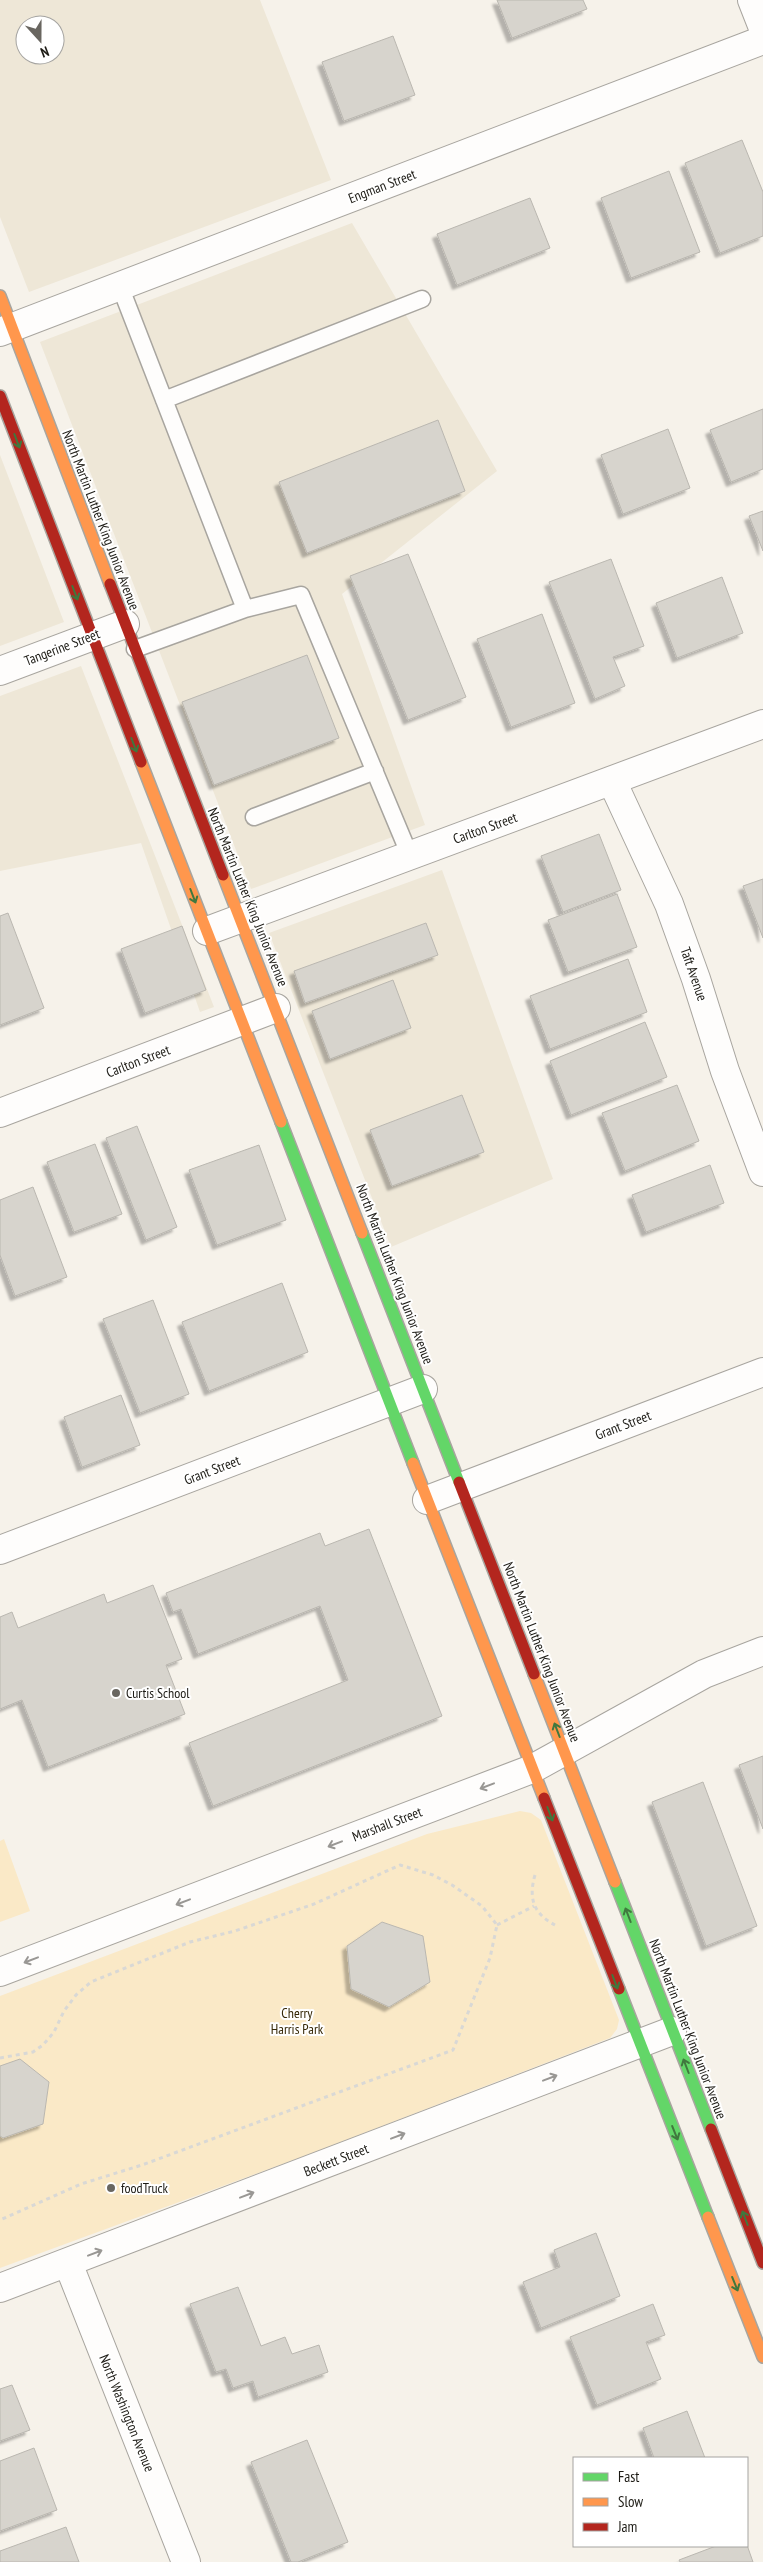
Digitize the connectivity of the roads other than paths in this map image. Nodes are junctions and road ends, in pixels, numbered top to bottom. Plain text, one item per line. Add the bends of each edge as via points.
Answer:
1 (752, 0) edge
2 (763, 28) edge
3 (763, 40) edge
4 (120, 286) junction
5 (0, 296) edge
6 (422, 299) dead end
7 (6, 330) edge
8 (0, 396) edge
9 (164, 400) junction
10 (245, 609) junction
11 (125, 624) junction
12 (92, 636) junction
13 (135, 649) junction
14 (0, 671) edge
15 (763, 724) edge
16 (375, 771) junction
17 (612, 781) junction
18 (254, 817) dead end
19 (410, 856) junction
20 (240, 919) junction
21 (207, 931) junction
22 (276, 1008) junction
23 (242, 1021) junction
24 (0, 1113) edge
25 (763, 1172) edge
26 (763, 1372) edge
27 (423, 1389) junction
28 (389, 1402) junction
29 (461, 1487) junction
30 (427, 1500) junction
31 (0, 1550) edge
32 (763, 1651) edge
33 (565, 1751) junction
34 (532, 1768) junction
35 (0, 1972) edge
36 (672, 2031) junction
37 (639, 2044) junction
38 (68, 2263) junction
39 (763, 2263) edge
40 (0, 2288) edge
41 (761, 2345) edge
42 (186, 2562) edge

1 - 2 street
3 - 4 street, Engman Street
4 - 7 street, Engman Street
4 - 9 lane
5 - 7 street, North Martin Luther King Junior Avenue
6 - 9 lane
7 - 11 street, North Martin Luther King Junior Avenue
8 -> 12 street
9 - 10 lane
10 - 13 lane
10 - 16 lane via 302,595
11 - 12 street, Tangerine Street
11 - 13 street, North Martin Luther King Junior Avenue
12 - 14 street, Tangerine Street
12 -> 21 street
13 - 20 street, North Martin Luther King Junior Avenue
15 - 17 street, Carlton Street
16 - 18 lane
16 - 19 lane
17 - 19 street, Carlton Street
17 - 25 street, Taft Avenue via 669,904 725,1072
19 - 20 street, Carlton Street
20 - 21 street, Carlton Street
20 - 22 street, North Martin Luther King Junior Avenue
21 - 23 street
22 - 23 street, Carlton Street
22 - 27 street, North Martin Luther King Junior Avenue
23 - 24 street, Carlton Street
23 - 28 street
26 - 29 street, Grant Street
27 - 28 street, Grant Street
27 - 29 street, North Martin Luther King Junior Avenue
28 - 30 street
28 - 31 street, Grant Street
29 - 30 street, Grant Street
33 -> 29 street, North Martin Luther King Junior Avenue
30 - 34 street
32 - 33 street, Marshall Street via 704,1674
33 - 34 street, Marshall Street
36 -> 33 street, North Martin Luther King Junior Avenue
34 -> 35 street, Marshall Street
34 -> 37 street
36 - 37 street, Beckett Street
39 -> 36 street, North Martin Luther King Junior Avenue
38 -> 37 street, Beckett Street
37 -> 41 street
38 - 40 street, Beckett Street
38 - 42 street, North Washington Avenue

